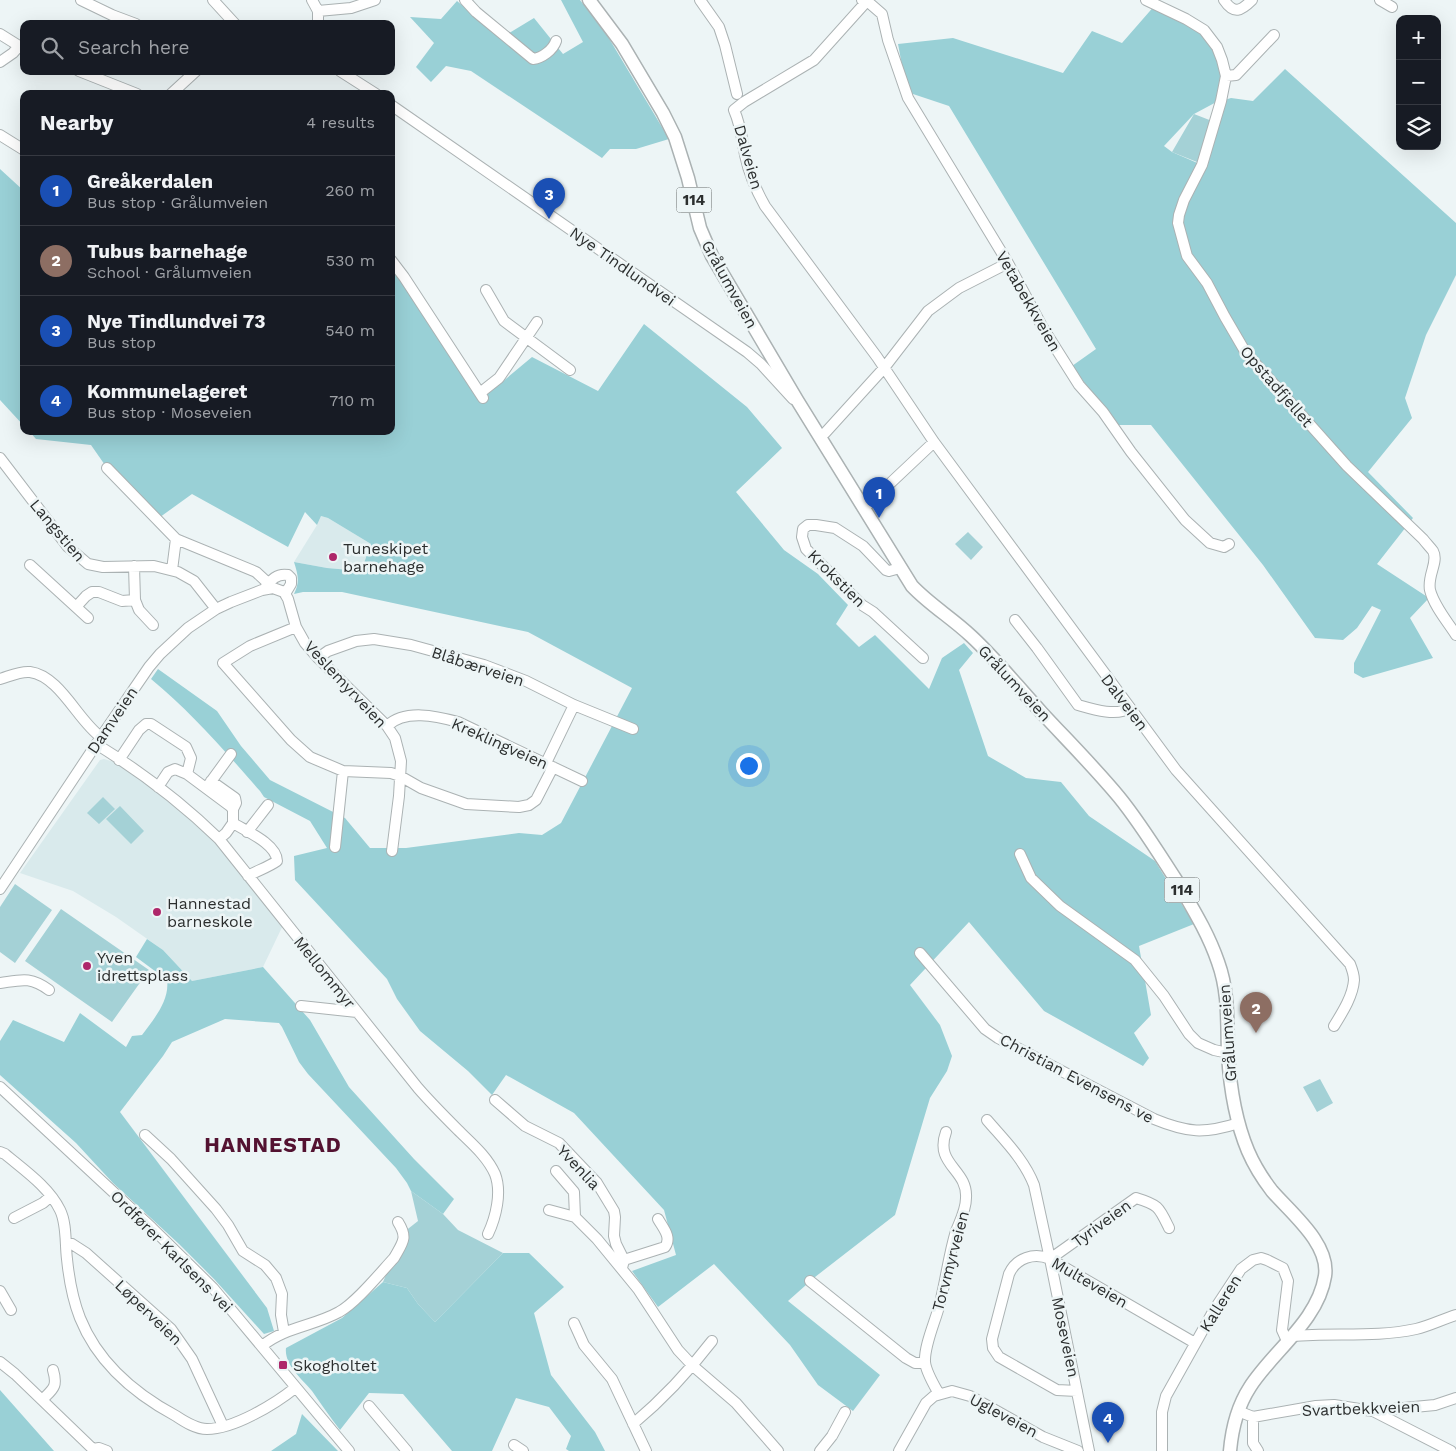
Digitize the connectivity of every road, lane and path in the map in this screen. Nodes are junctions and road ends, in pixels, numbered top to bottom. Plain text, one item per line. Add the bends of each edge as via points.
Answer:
1 (82, 0) edge
2 (213, 0) edge
3 (312, 0) edge
4 (375, 0) edge
5 (465, 0) edge
6 (590, 0) edge
7 (700, 0) edge
8 (1146, 0) edge
9 (1224, 0) edge
10 (1252, 0) edge
11 (1380, 0) edge
12 (864, 1) edge
13 (1392, 7) dead end
14 (318, 11) junction
15 (125, 20) edge
16 (230, 20) edge
17 (318, 20) edge
18 (0, 34) edge
19 (1274, 35) dead end
20 (556, 41) dead end
21 (20, 46) edge
22 (20, 48) edge
23 (0, 62) edge
24 (89, 75) edge
25 (192, 75) edge
26 (346, 75) edge
27 (1226, 76) junction
28 (127, 90) edge
29 (175, 90) edge
30 (370, 90) edge
31 (737, 94) dead end
32 (395, 108) edge
33 (0, 135) edge
34 (20, 148) edge
35 (1008, 263) junction
36 (395, 265) edge
37 (486, 290) dead end
38 (537, 322) dead end
39 (526, 338) junction
40 (884, 368) junction
41 (570, 370) dead end
42 (798, 400) junction
43 (825, 433) dead end
44 (934, 442) junction
45 (0, 458) edge
46 (107, 468) dead end
47 (864, 508) junction
48 (176, 539) junction
49 (1229, 544) dead end
50 (30, 565) dead end
51 (134, 566) junction
52 (900, 568) junction
53 (172, 570) junction
54 (265, 587) junction
55 (285, 594) junction
56 (135, 600) junction
57 (76, 607) junction
58 (216, 609) junction
59 (88, 618) dead end
60 (1014, 620) dead end
61 (153, 625) dead end
62 (296, 627) junction
63 (1456, 635) edge
64 (318, 658) junction
65 (923, 658) dead end
66 (0, 679) edge
67 (574, 705) junction
68 (1130, 708) junction
69 (387, 726) junction
70 (633, 729) dead end
71 (98, 741) junction
72 (230, 754) dead end
73 (119, 760) junction
74 (549, 765) junction
75 (343, 771) junction
76 (187, 774) junction
77 (400, 776) junction
78 (582, 781) dead end
79 (209, 784) junction
80 (158, 787) junction
81 (268, 806) dead end
82 (233, 823) junction
83 (247, 832) junction
84 (219, 839) junction
85 (335, 847) dead end
86 (392, 851) dead end
87 (1020, 854) dead end
88 (248, 876) junction
89 (0, 889) edge
90 (920, 953) dead end
91 (0, 983) edge
92 (49, 990) dead end
93 (301, 1006) dead end
94 (357, 1012) junction
95 (1334, 1026) dead end
96 (1228, 1053) junction
97 (0, 1087) edge
98 (495, 1100) dead end
99 (987, 1120) dead end
100 (1238, 1124) junction
101 (946, 1132) dead end
102 (145, 1135) dead end
103 (0, 1152) edge
104 (556, 1171) dead end
105 (51, 1196) junction
106 (549, 1210) dead end
107 (575, 1217) junction
108 (14, 1218) dead end
109 (658, 1219) dead end
110 (398, 1222) dead end
111 (1169, 1228) dead end
112 (488, 1234) dead end
113 (66, 1243) junction
114 (1050, 1259) junction
115 (623, 1264) junction
116 (810, 1281) dead end
117 (0, 1291) edge
118 (11, 1310) dead end
119 (1456, 1315) edge
120 (574, 1323) dead end
121 (284, 1332) junction
122 (1290, 1338) junction
123 (712, 1341) dead end
124 (1195, 1343) junction
125 (262, 1346) junction
126 (0, 1362) edge
127 (925, 1363) junction
128 (692, 1366) junction
129 (53, 1370) dead end
130 (295, 1388) junction
131 (1077, 1391) junction
132 (939, 1394) junction
133 (1456, 1398) edge
134 (42, 1400) junction
135 (369, 1406) dead end
136 (1238, 1411) junction
137 (1372, 1411) junction
138 (845, 1412) dead end
139 (1254, 1418) junction
140 (633, 1424) junction
141 (224, 1426) junction
142 (94, 1450) edge
143 (107, 1451) edge
144 (349, 1451) edge
145 (406, 1451) edge
146 (646, 1451) edge
147 (778, 1451) edge
148 (820, 1451) edge
149 (899, 1451) edge
150 (1078, 1451) edge
151 (1089, 1451) edge
152 (1162, 1451) edge
153 (1225, 1451) edge
154 (1230, 1451) edge
155 (1258, 1451) edge
156 (1451, 1451) edge

1 - 15 street
2 - 16 street
3 - 14 street
4 - 14 street via 351,8
5 - 20 street via 533,58 542,56
6 - 42 main road, Grålumveien / 114 via 622,44 671,128 708,248
7 - 31 street via 719,27
8 - 27 street, Opstadfjellet via 1204,30 1217,47
9 - 10 street via 1230,8 1239,10
11 - 13 street
12 - 35 street, Vetabekkveien via 882,14 908,98
12 - 40 street, Dalveien via 814,60 734,110 751,175 765,206
14 - 17 street
18 - 21 street
19 - 27 street via 1236,75
22 - 23 street
24 - 28 street
25 - 29 street
26 - 30 street
27 - 63 street, Opstadfjellet via 1202,165 1179,215 1185,250 1246,353 1347,466 1433,552 1436,558 1429,580 1430,590
32 - 42 street, Nye Tindlundvei via 747,352 789,395
33 - 34 street
35 - 40 street via 959,288 928,311
35 - 49 street, Vetabekkveien via 1079,385 1131,452 1202,537 1218,546
36 - 39 street via 482,395 499,378
37 - 39 street via 504,321
38 - 39 street
39 - 41 street
40 - 43 street
40 - 44 street, Dalveien
42 - 47 main road, Grålumveien / 114
44 - 47 street
44 - 68 street, Dalveien
45 - 51 street, Langstien via 68,547 83,561 102,567
46 - 48 street
47 - 52 main road, Grålumveien / 114
48 - 53 street
48 - 54 street via 256,572
50 - 57 street
51 - 53 street, Langstien
51 - 56 street
52 - 65 street, Krokstien via 886,570 863,546 835,528 816,524 808,525 801,532 806,549 862,605
52 - 96 main road, Grålumveien / 114 via 921,596 971,636 1002,669 1102,778 1141,826 1200,920 1212,946 1226,988
53 - 58 street, Langstien via 194,581
54 - 55 street
54 - 55 street, Damveien via 278,576 288,574 291,584
54 - 58 street, Damveien
55 - 62 street, Veslemyrveien
56 - 57 street via 122,601 92,592
56 - 61 street via 139,610
57 - 59 street
58 - 71 street, Damveien via 188,628 160,654
60 - 68 street via 1076,703 1113,712
62 - 64 street, Veslemyrveien
62 - 75 street via 257,643 223,663 291,740 310,757
64 - 67 street, Blåbærveien via 356,641 374,639 411,645 484,665
64 - 69 street, Veslemyrveien
66 - 71 street, Mellommyr via 29,672 43,677 62,693
67 - 70 street, Blåbærveien
67 - 74 street
68 - 95 street, Dalveien via 1176,770 1350,964 1354,982
69 - 74 street, Kreklingveien via 400,718 440,717 458,722
69 - 77 street, Veslemyrveien via 399,750
71 - 73 street, Mellommyr
71 - 89 street, Damveien
72 - 79 street
73 - 76 street via 139,730 146,724 152,724 186,747 191,758
73 - 80 street, Mellommyr
74 - 77 street via 536,800 519,807 466,804 421,788
74 - 78 street, Kreklingveien
75 - 77 street
75 - 85 street
76 - 79 street
76 - 80 street via 171,769
77 - 86 street, Veslemyrveien
79 - 82 street via 235,798
80 - 84 street, Mellommyr
81 - 83 street
82 - 83 street
82 - 84 street
83 - 88 street via 268,845 277,858 277,862 266,869
84 - 88 street, Mellommyr
87 - 96 street via 1031,878 1060,906 1135,960 1198,1043
88 - 94 street, Mellommyr
90 - 100 street, Christian Evensens ve via 985,1029 998,1038 1172,1126 1206,1131
91 - 92 street via 26,979
93 - 94 street
94 - 112 street, Mellommyr via 433,1106 489,1164 498,1187 497,1209
96 - 100 main road, Grålumveien / 114
97 - 125 street, Ordfører Karlsens vei via 186,1261
98 - 115 street, Yvenlia via 525,1126 559,1143 597,1183 614,1211 614,1236
99 - 114 street, Moseveien via 1029,1173
100 - 122 main road, Grålumveien / 114 via 1260,1174 1315,1240 1324,1261 1321,1292
101 - 127 street, Torvmyrveien via 943,1150 961,1177 966,1198
102 - 121 street via 216,1209 242,1252 265,1264 276,1278 282,1294
103 - 105 street
104 - 107 street, Yvenlia via 574,1192
105 - 108 street
105 - 113 street via 61,1213
106 - 107 street, Yvenlia
107 - 115 street, Yvenlia
109 - 115 street via 668,1237 668,1245
110 - 121 street via 404,1236 398,1251 350,1306 332,1316
111 - 114 street, Tyriveien via 1159,1208 1136,1198
113 - 141 street, Løperveien via 86,1253 171,1329 192,1359
113 - 141 street via 66,1259 80,1318 106,1362 139,1393 187,1423 206,1429
114 - 124 street, Multeveien
114 - 131 street, Moseveien
114 - 131 street, Multeveien via 1039,1256 1024,1258 1012,1267 992,1344 999,1357 1057,1390
115 - 128 street, Yvenlia via 678,1350
116 - 127 street via 906,1358 915,1363
117 - 118 street
119 - 122 street via 1416,1329
120 - 140 street via 584,1344 612,1379
121 - 125 street
122 - 124 street, Kalleren via 1282,1330 1287,1275 1277,1263 1261,1258 1241,1269
122 - 136 main road, Grålumveien / 114 via 1251,1385
123 - 128 street
124 - 152 street, Kalleren via 1166,1396 1162,1412
125 - 130 street, Ordfører Karlsens vei
126 - 134 street
127 - 132 street
128 - 140 street via 657,1404
128 - 147 street, Yvenlia via 736,1403
129 - 134 street via 55,1386
130 - 141 street via 256,1413
130 - 144 street, Ordfører Karlsens vei
131 - 151 street, Moseveien
132 - 149 street via 922,1409
132 - 150 street, Ugleveien via 952,1391 964,1394 1043,1437
133 - 137 street, Svartbekkveien via 1435,1405
134 - 142 street
135 - 145 street
136 - 139 street
136 - 154 main road, Grålumveien / 114
137 - 139 street, Svartbekkveien via 1334,1405 1316,1406
137 - 156 street
138 - 148 street
139 - 155 street via 1253,1443
140 - 146 street
142 - 143 street
153 - 154 street

